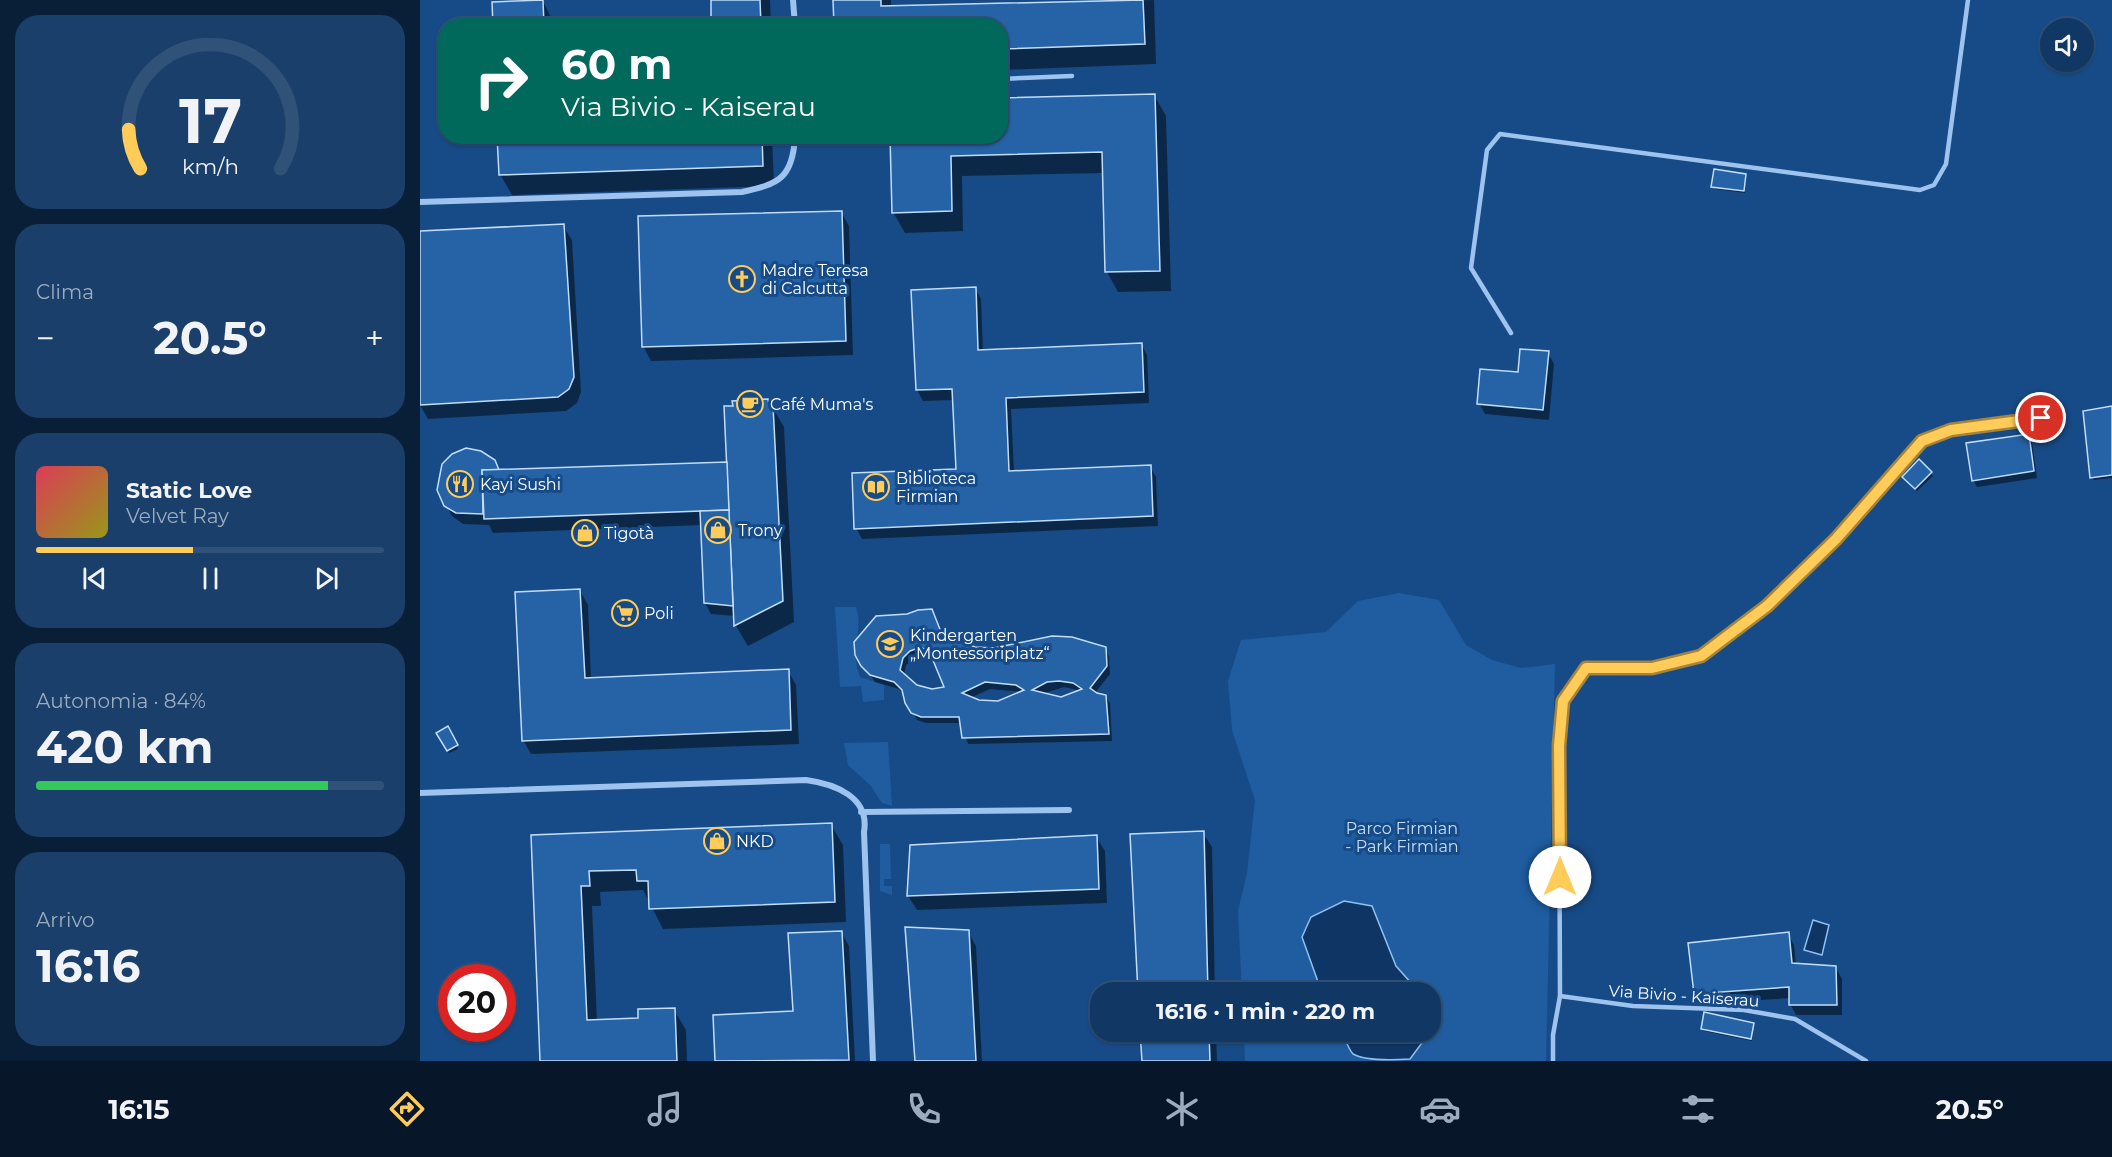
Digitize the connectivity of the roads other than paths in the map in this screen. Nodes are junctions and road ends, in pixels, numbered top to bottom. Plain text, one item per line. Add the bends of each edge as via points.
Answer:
1 (793, 0) edge
2 (1968, 0) edge
3 (794, 18) edge
4 (1072, 76) dead end
5 (1008, 80) edge
6 (794, 144) edge
7 (420, 202) edge
8 (1511, 333) dead end
9 (2064, 415) dead end
10 (420, 793) edge
11 (1069, 810) dead end
12 (861, 812) junction
13 (1560, 996) junction
14 (873, 1061) edge
15 (1553, 1061) edge
16 (1866, 1061) edge

1 - 3 street
2 - 8 lane via 1946,164 1934,185 1920,190 1500,134 1487,150 1471,268
4 - 5 lane
6 - 7 street via 790,167 774,185 742,192
9 - 13 lane via 1951,430 1922,441 1828,547 1767,606 1701,656 1652,668 1586,668 1563,701 1559,746
10 - 12 street via 806,780 828,783 853,796
11 - 12 street
12 - 14 street via 866,820
13 - 15 lane
13 - 16 lane, Via Bivio - Kaiserau via 1634,1006 1744,1010 1795,1019

